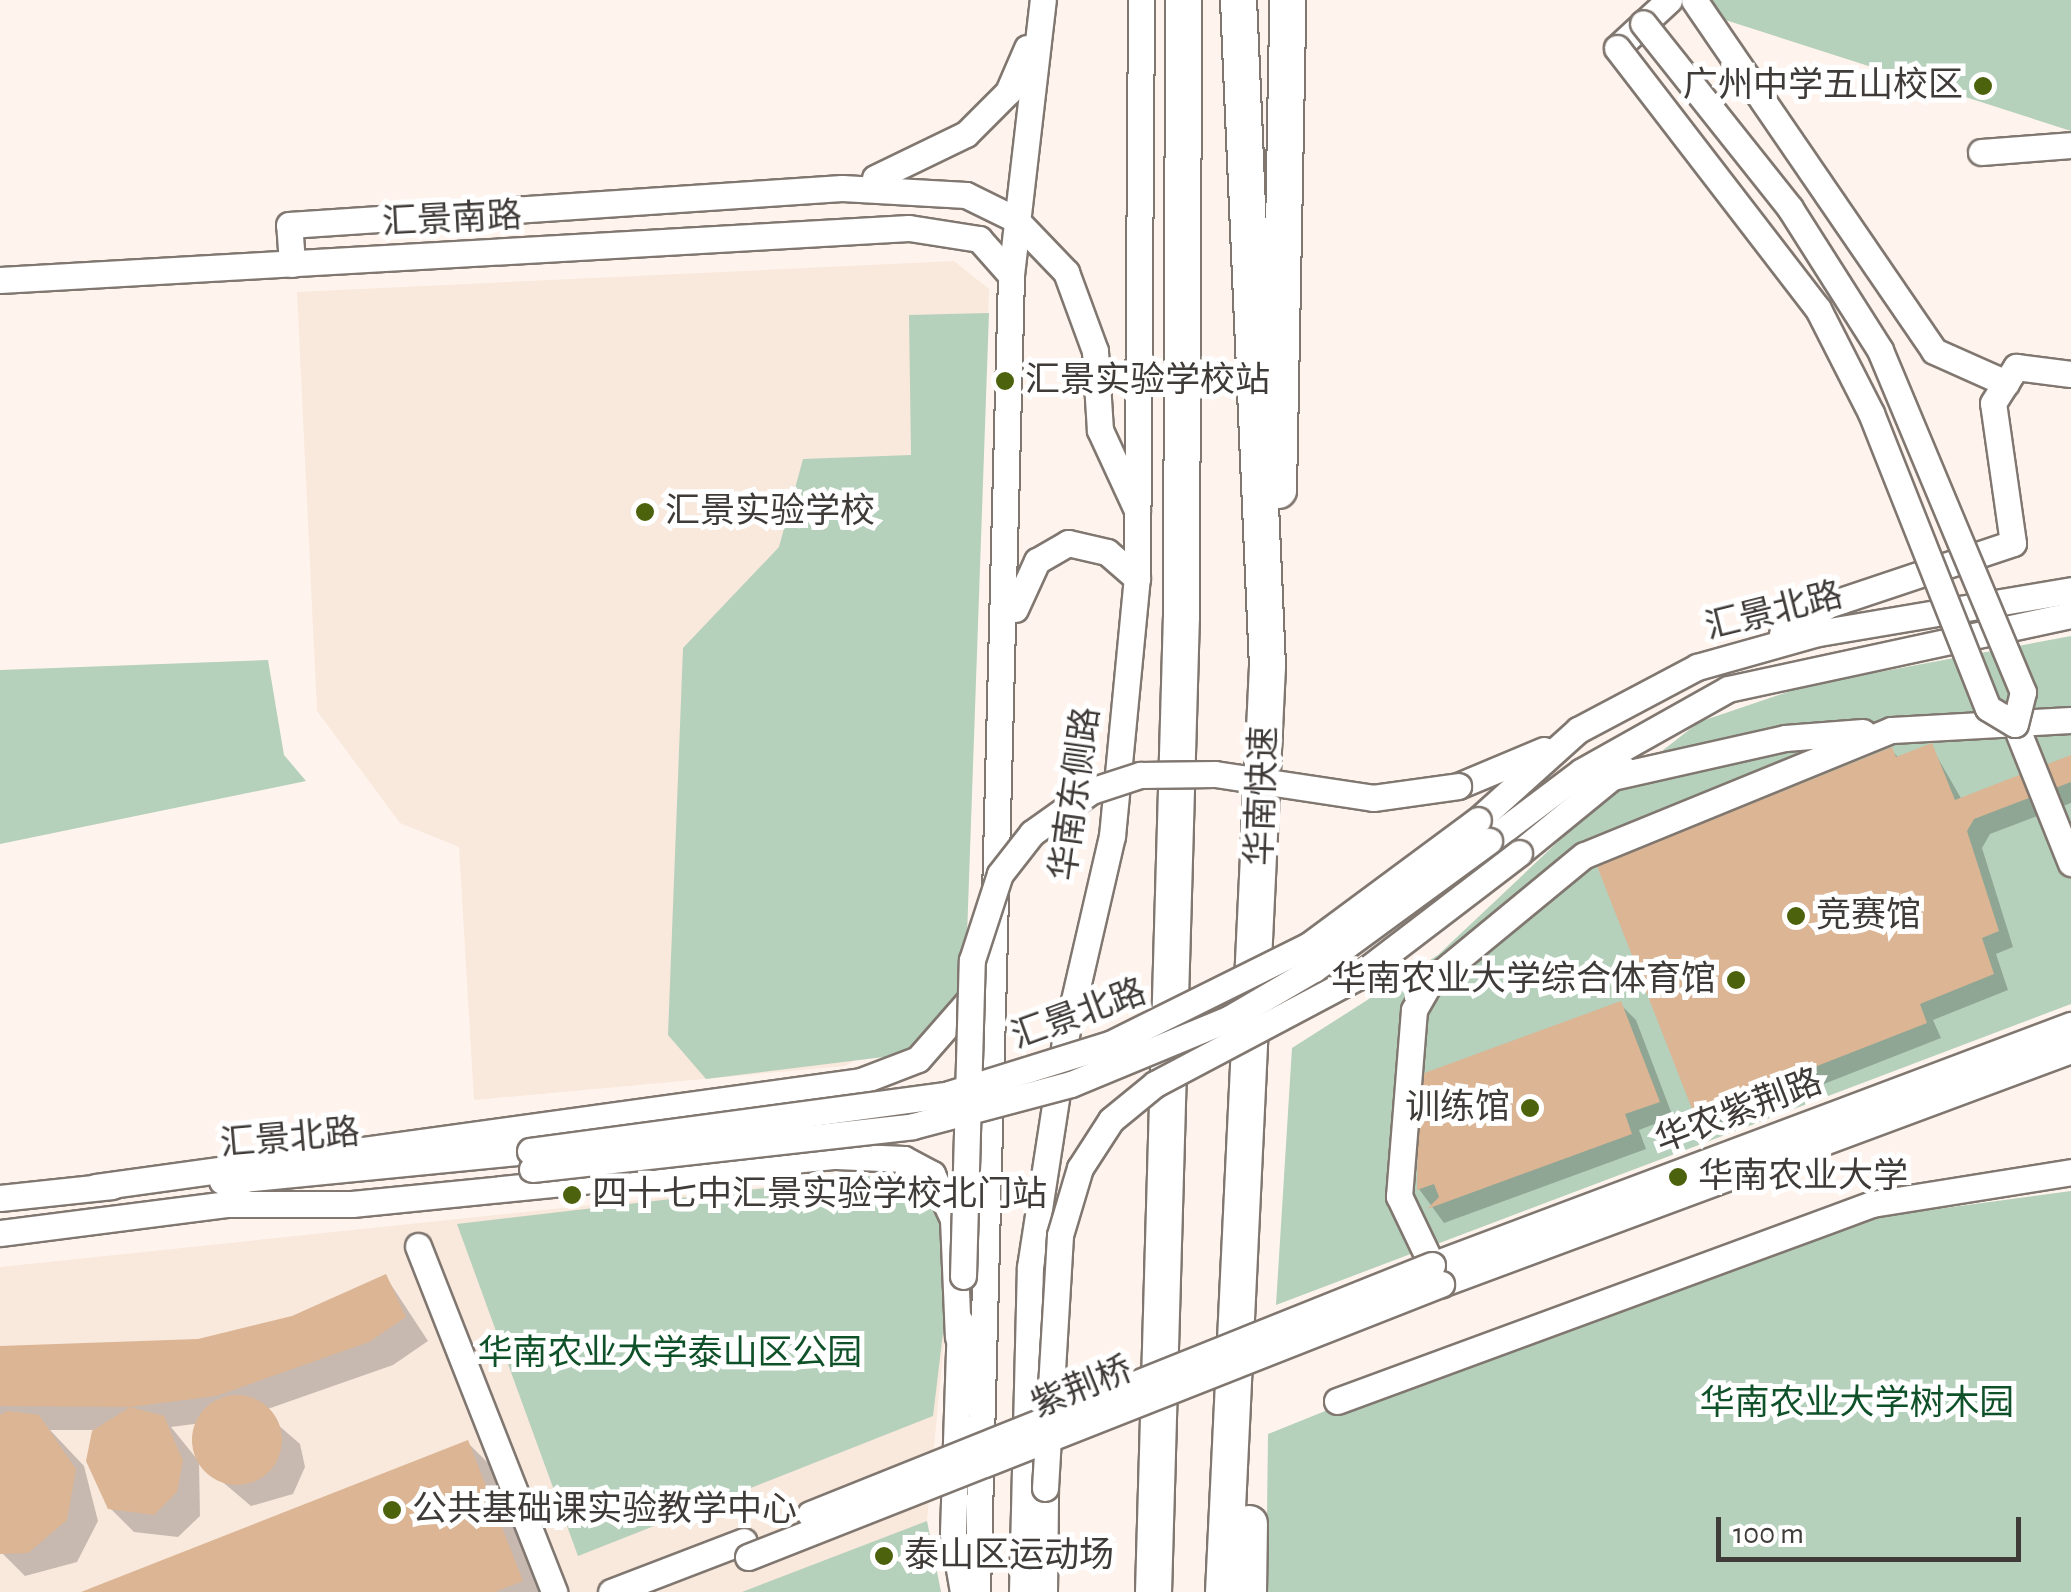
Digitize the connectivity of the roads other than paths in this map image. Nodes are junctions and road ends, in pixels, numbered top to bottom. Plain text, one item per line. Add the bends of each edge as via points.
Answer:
1 (1043, 0) edge
2 (1141, 0) edge
3 (1183, 0) edge
4 (1238, 0) edge
5 (1287, 0) edge
6 (1668, 0) edge
7 (1694, 0) edge
8 (1644, 23) junction
9 (2071, 145) edge
10 (1981, 152) dead end
11 (842, 188) junction
12 (1015, 219) junction
13 (292, 264) junction
14 (1011, 276) junction
15 (0, 280) edge
16 (2071, 374) edge
17 (2006, 383) junction
18 (1138, 514) junction
19 (1137, 578) junction
20 (2071, 590) edge
21 (2071, 615) edge
22 (1008, 631) junction
23 (1766, 645) junction
24 (1267, 666) junction
25 (1691, 708) junction
26 (2071, 720) edge
27 (2015, 724) junction
28 (1578, 730) junction
29 (1891, 730) junction
30 (1612, 778) junction
31 (1484, 830) junction
32 (2071, 863) edge
33 (1001, 896) junction
34 (2071, 1025) edge
35 (2071, 1050) edge
36 (1249, 1139) junction
37 (531, 1160) junction
38 (2071, 1172) edge
39 (96, 1187) junction
40 (0, 1198) edge
41 (228, 1204) junction
42 (0, 1233) edge
43 (418, 1246) dead end
44 (1436, 1275) junction
45 (1158, 1311) junction
46 (958, 1337) junction
47 (1337, 1402) dead end
48 (746, 1549) junction
49 (554, 1592) edge
50 (611, 1592) edge
51 (659, 1592) edge
52 (963, 1592) edge
53 (978, 1592) edge
54 (1022, 1592) edge
55 (1044, 1592) edge
56 (1134, 1592) edge
57 (1153, 1592) edge
58 (1223, 1592) edge
59 (1248, 1592) edge

1 - 11 street via 1020,69 988,115 938,154
1 - 12 street, 华南东侧路
2 - 18 street, 华南东侧路
3 - 45 highway via 1180,618
4 - 24 highway, 华南快速
5 - 24 highway via 1286,371
6 - 8 street
7 - 17 street via 1934,351
8 - 27 street, bridge via 1790,208 1880,350 2023,692
8 - 27 street, bridge via 1618,48 1818,309 1871,413 1988,708
9 - 10 street
11 - 12 street via 937,187
11 - 13 street, 汇景南路 via 289,225
12 - 14 street, 华南东侧路
12 - 18 street via 1066,272 1084,308 1100,430
13 - 14 street, 汇景南路 via 909,228 979,239
13 - 15 street, 汇景南路
14 - 22 street, 华南东侧路
16 - 17 street via 2016,368
17 - 23 street via 1992,403 2013,543 1828,605
18 - 19 street, 华南东侧路
19 - 22 street via 1088,545 1050,550 1027,576
19 - 54 street, 华南东侧路 via 1112,836 1066,1035 1030,1266
20 - 23 street, 汇景北路
21 - 25 street, 汇景北路 via 1781,672
22 - 33 street, 华南东侧路
23 - 28 street, 汇景北路 via 1697,667
24 - 36 highway, 华南快速
25 - 30 street
25 - 31 street, 汇景北路
26 - 27 street
27 - 29 street
27 - 32 street
28 - 31 street, 汇景北路
28 - 46 street, bridge via 1458,786 1374,798 1215,774 1140,775 1091,791 1032,833 1000,874 972,960
29 - 30 street via 1785,738
29 - 44 street via 1605,840 1430,982 1405,1047 1400,1196
30 - 55 street, bridge via 1358,977 1155,1084 1111,1120 1080,1168 1060,1235
31 - 37 street, 汇景北路, bridge via 1309,944 1110,1044 949,1094
33 - 39 street via 968,1007 894,1074
33 - 53 street, 华南东侧路
34 - 44 street, 华农紫荆路
35 - 44 street, 华农紫荆路
36 - 58 highway, 华南快速
36 - 59 highway
37 - 39 street, 汇景北路
37 - 41 street, 汇景北路
38 - 47 street via 1872,1204
39 - 40 street, 汇景北路
41 - 42 street, 汇景北路
41 - 46 street via 352,1204 836,1156 904,1159 932,1174 953,1219
43 - 49 street
44 - 48 street, 紫荆桥, bridge
45 - 56 highway
45 - 57 highway
46 - 52 street via 952,1534
48 - 50 street
48 - 51 street

